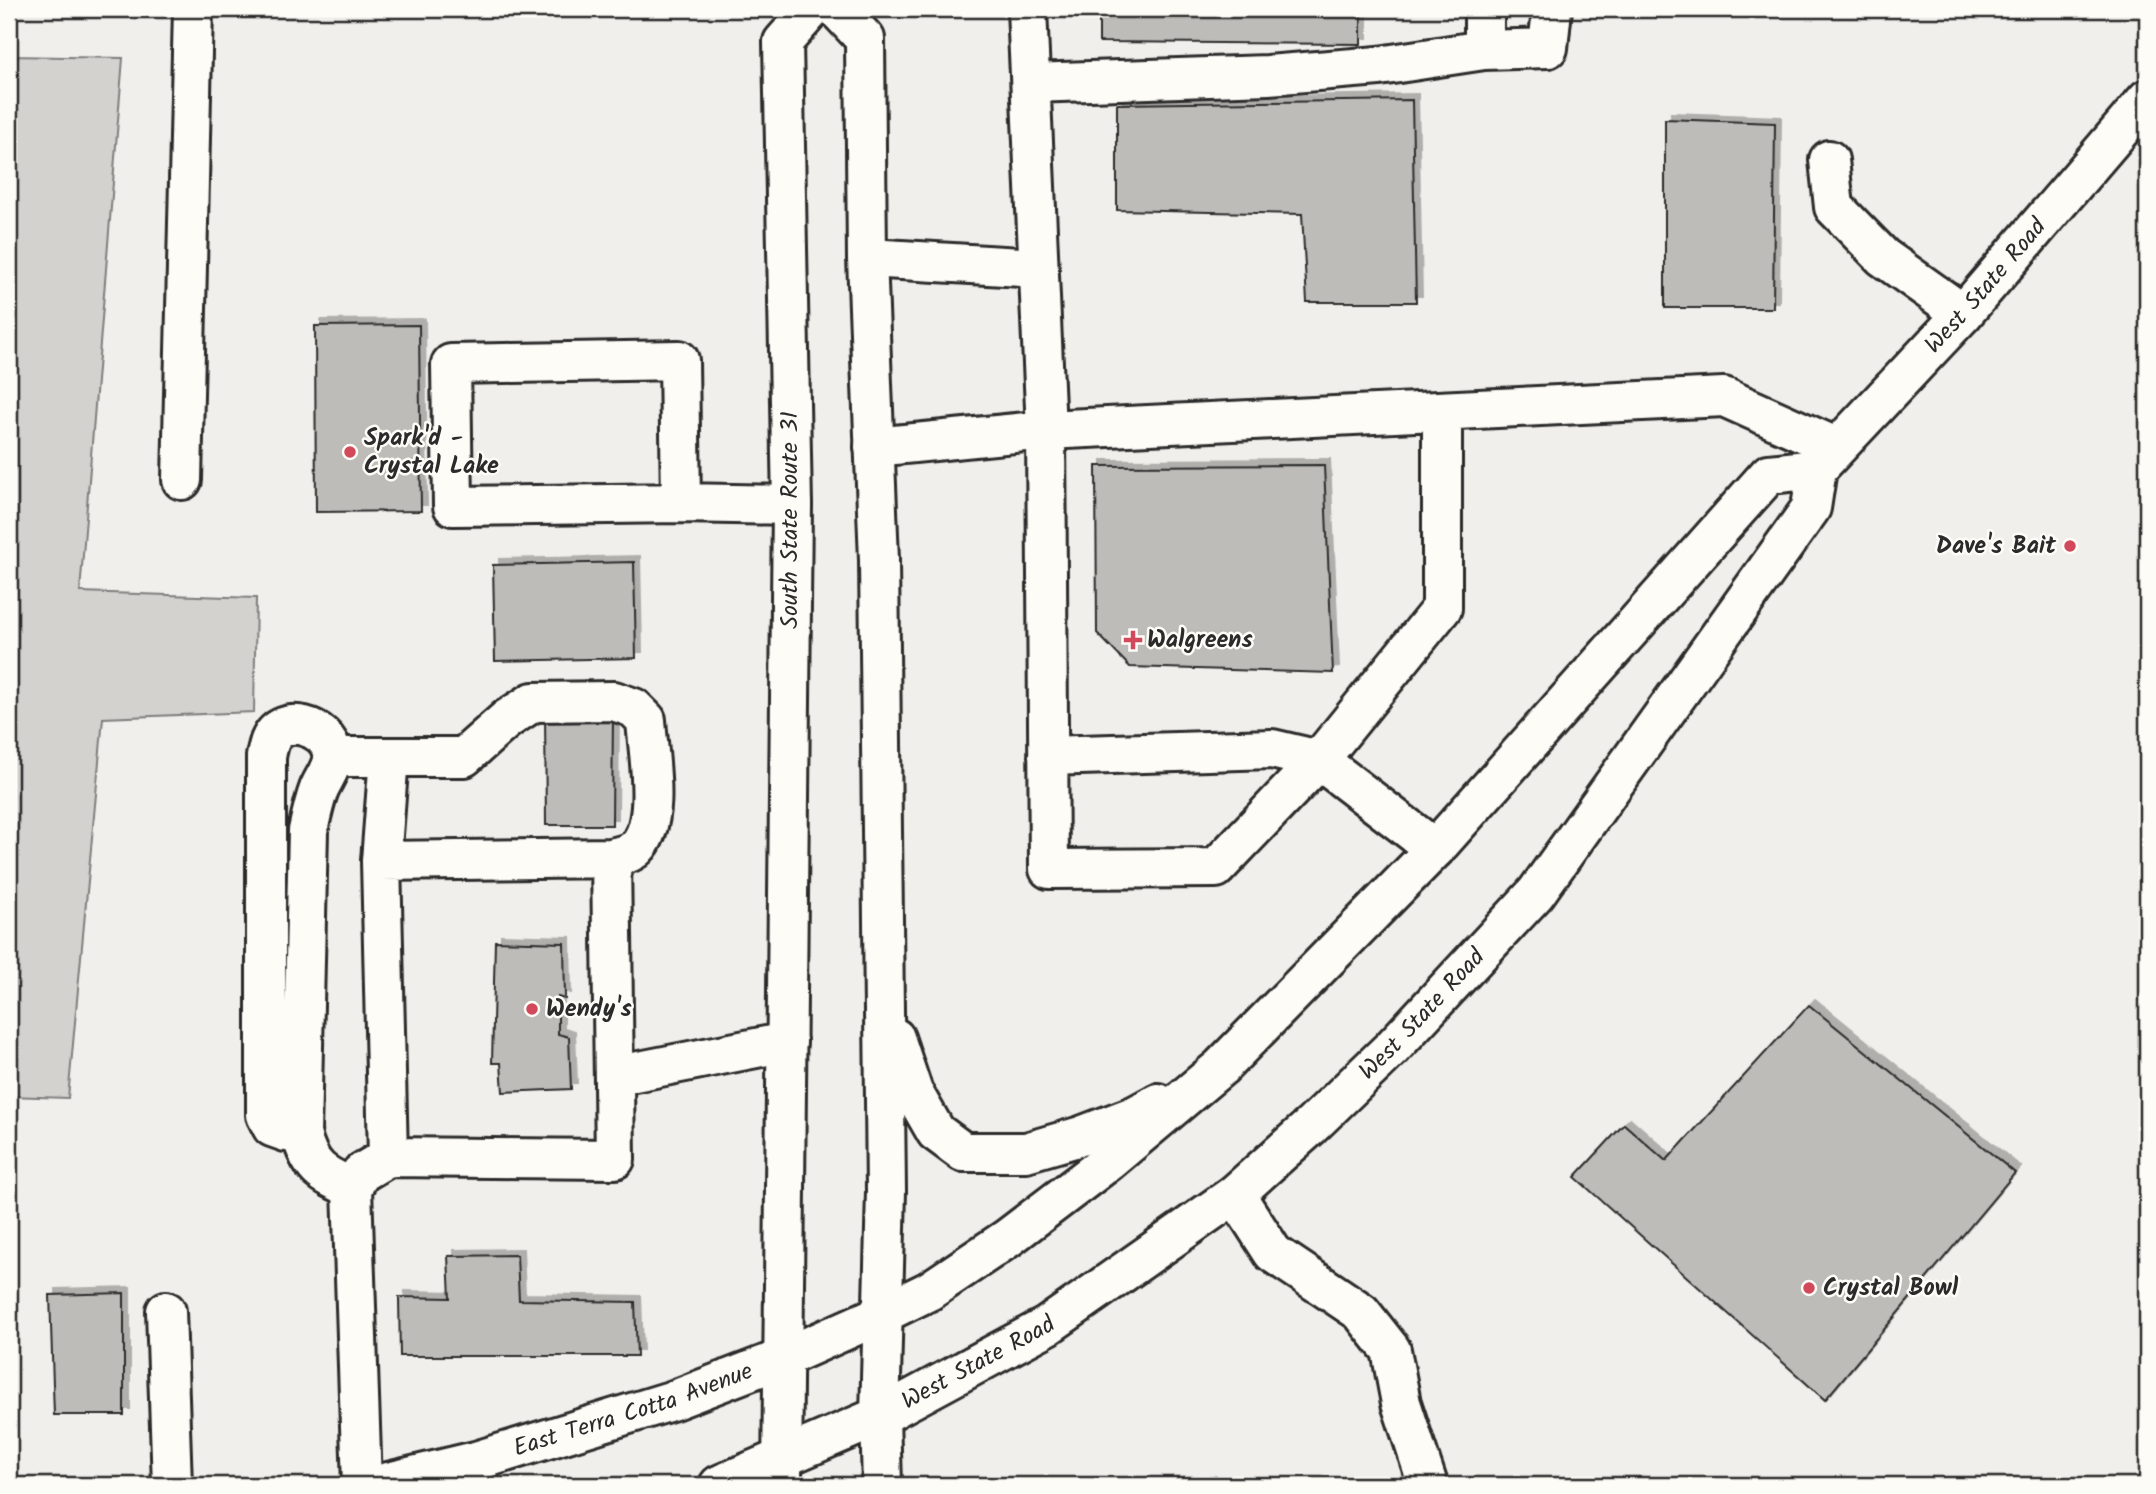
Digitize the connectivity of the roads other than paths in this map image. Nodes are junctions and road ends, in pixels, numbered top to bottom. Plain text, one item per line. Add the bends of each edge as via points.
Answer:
1 (193, 9) edge
2 (811, 9) edge
3 (837, 9) edge
4 (1027, 9) edge
5 (1483, 9) edge
6 (1552, 9) edge
7 (1484, 50) junction
8 (1031, 83) junction
9 (2147, 99) edge
10 (1829, 160) dead end
11 (867, 258) junction
12 (1040, 268) junction
13 (1962, 314) junction
14 (1442, 411) junction
15 (1046, 430) junction
16 (874, 447) junction
17 (1827, 458) junction
18 (182, 480) dead end
19 (681, 503) junction
20 (792, 505) junction
21 (1048, 756) junction
22 (333, 757) junction
23 (389, 757) junction
24 (1319, 760) junction
25 (1435, 849) junction
26 (611, 858) junction
27 (381, 861) junction
28 (884, 978) junction
29 (787, 1042) junction
30 (1221, 1067) junction
31 (614, 1076) junction
32 (301, 1134) junction
33 (388, 1157) junction
34 (352, 1188) junction
35 (1235, 1194) junction
36 (166, 1311) dead end
37 (884, 1313) junction
38 (783, 1358) junction
39 (880, 1416) junction
40 (781, 1471) edge
41 (172, 1485) edge
42 (362, 1485) edge
43 (376, 1485) edge
44 (719, 1485) edge
45 (882, 1485) edge
46 (1428, 1485) edge

1 - 18 main road
2 - 20 main road, South State Route 31 via 783,42
3 - 11 main road via 865,39
4 - 8 main road
5 - 7 main road
6 - 7 main road via 1548,48
7 - 8 main road via 1379,66 1268,75
8 - 12 main road
9 - 13 main road, West State Road
10 - 13 main road via 1834,207 1883,257
11 - 12 main road
11 - 16 main road
12 - 15 main road
13 - 17 main road, West State Road
14 - 15 main road
14 - 17 main road via 1724,397
14 - 24 main road via 1442,608
15 - 16 main road
15 - 21 main road
16 - 28 main road
17 - 25 main road via 1769,474
17 - 35 main road, West State Road via 1811,508 1536,893 1392,1048
19 - 19 main road via 453,506 451,364 679,360
19 - 20 main road
20 - 29 main road, South State Route 31
21 - 24 main road via 1272,749
21 - 24 main road via 1049,869 1216,868
22 - 23 main road
22 - 32 main road via 308,831
22 - 32 main road via 320,733 303,724 284,727 270,739 266,757 266,1115 272,1127
23 - 26 main road via 464,757 533,702 614,701 634,708 646,720 652,816 647,835 634,851
23 - 27 main road
24 - 25 main road
25 - 30 main road
26 - 27 main road
26 - 31 main road
27 - 33 main road
28 - 30 main road via 897,1045 913,1092 936,1132 963,1153 1026,1153 1081,1136 1136,1115
28 - 37 main road
29 - 31 main road
29 - 38 main road, South State Route 31
30 - 37 main road via 1008,1238 929,1291
31 - 33 main road via 615,1158
32 - 34 main road via 306,1154 324,1175
33 - 34 main road via 361,1173
34 - 42 main road
35 - 39 main road, West State Road via 1047,1326
35 - 46 main road via 1273,1253 1361,1312 1391,1350 1401,1403
36 - 41 main road
37 - 38 main road, East Terra Cotta Avenue
37 - 39 main road
38 - 40 main road, South State Route 31
38 - 43 main road, East Terra Cotta Avenue via 583,1430
39 - 40 main road
39 - 45 main road
40 - 44 main road

